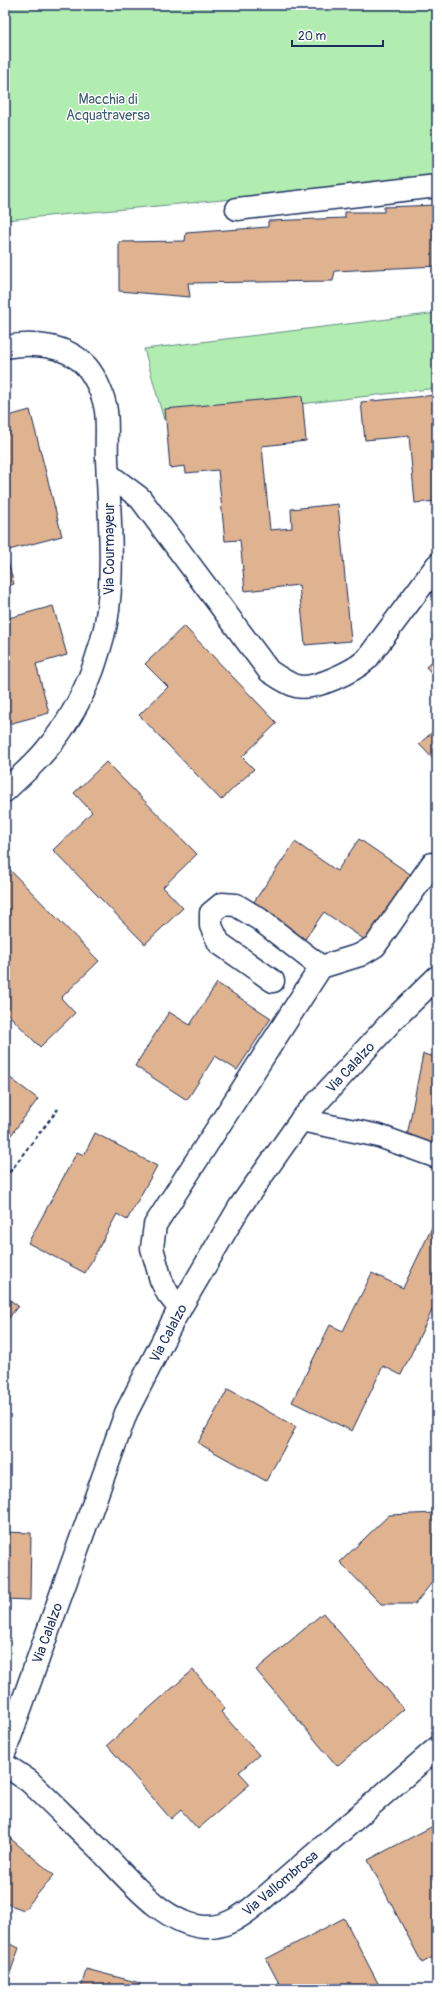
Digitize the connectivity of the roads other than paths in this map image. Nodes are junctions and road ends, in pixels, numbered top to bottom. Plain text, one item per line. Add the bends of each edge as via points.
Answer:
1 (437, 186) edge
2 (236, 209) dead end
3 (5, 347) edge
4 (108, 474) junction
5 (437, 565) edge
6 (5, 791) edge
7 (432, 864) dead end
8 (322, 967) junction
9 (437, 977) edge
10 (273, 981) dead end
11 (301, 1120) junction
12 (437, 1157) edge
13 (180, 1308) junction
14 (437, 1748) edge
15 (5, 1751) edge
16 (5, 1765) edge

1 - 2 street
3 - 4 street, Via Courmayeur via 21,344 57,348 73,355 86,366 98,387 106,410
4 - 5 street via 140,498 269,671 298,686 314,686 359,667
4 - 6 street, Via Courmayeur via 109,599 100,647 83,692 60,732 46,750
7 - 8 street via 375,946 360,955
8 - 10 street via 259,919 236,905 222,904 211,913 211,926 219,943
8 - 13 street via 155,1225 152,1248 159,1274 168,1294
9 - 11 street, Via Calalzo via 391,1022
11 - 12 street via 379,1136
11 - 13 street, Via Calalzo via 239,1208
13 - 15 street, Via Calalzo via 126,1413
14 - 16 street, Via Vallombrosa via 257,1904 231,1922 205,1927 187,1922 159,1907 29,1781

